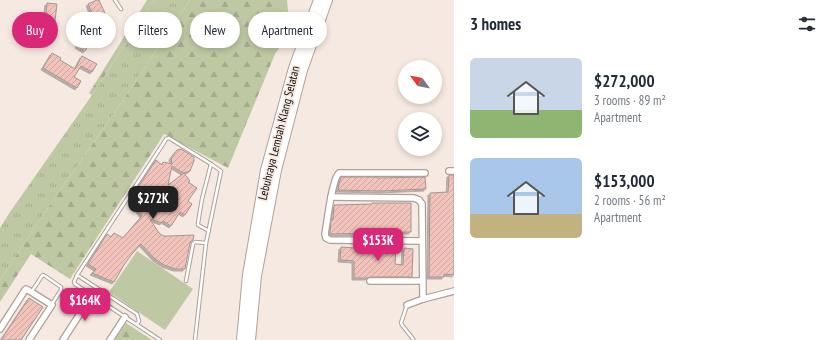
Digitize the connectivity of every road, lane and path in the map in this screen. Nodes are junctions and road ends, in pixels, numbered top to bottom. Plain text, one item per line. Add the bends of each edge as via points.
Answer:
1 (115, 0) edge
2 (319, 0) edge
3 (327, 0) edge
4 (121, 9) dead end
5 (211, 164) junction
6 (426, 173) dead end
7 (331, 197) junction
8 (209, 231) junction
9 (422, 241) junction
10 (206, 243) junction
11 (78, 275) junction
12 (186, 281) dead end
13 (370, 281) dead end
14 (422, 281) junction
15 (454, 291) edge
16 (31, 292) junction
17 (92, 295) junction
18 (423, 298) junction
19 (52, 305) junction
20 (407, 305) joint
21 (125, 317) junction
22 (137, 324) junction
23 (0, 329) edge
24 (413, 339) dead end
25 (29, 340) edge
26 (63, 340) edge
27 (110, 340) edge
28 (160, 340) edge
29 (195, 340) edge
30 (242, 340) edge
31 (250, 340) edge

1 - 4 lane
2 - 30 highway, Lebuhraya Lembah Klang Selatan via 294,68 266,170 248,275
3 - 31 highway, Lebuhraya Lembah Klang Selatan via 302,70 276,170 256,276
5 - 8 lane via 221,171
5 - 8 lane via 198,223
5 - 11 lane via 169,138 166,139
6 - 7 street via 339,173
7 - 9 street via 417,199 422,204
7 - 9 street via 325,234 328,240
8 - 10 lane
9 - 14 street
10 - 12 lane via 193,244
10 - 29 lane
11 - 17 lane via 75,284
11 - 22 lane via 137,314
13 - 14 street
14 - 18 street
15 - 18 street
16 - 19 street
16 - 19 lane via 42,276 45,276 61,287
16 - 23 street via 25,290
17 - 21 lane
17 - 26 street
18 - 20 street
19 - 25 street
20 - 24 lane via 401,323
21 - 22 lane
21 - 27 street
22 - 28 lane

